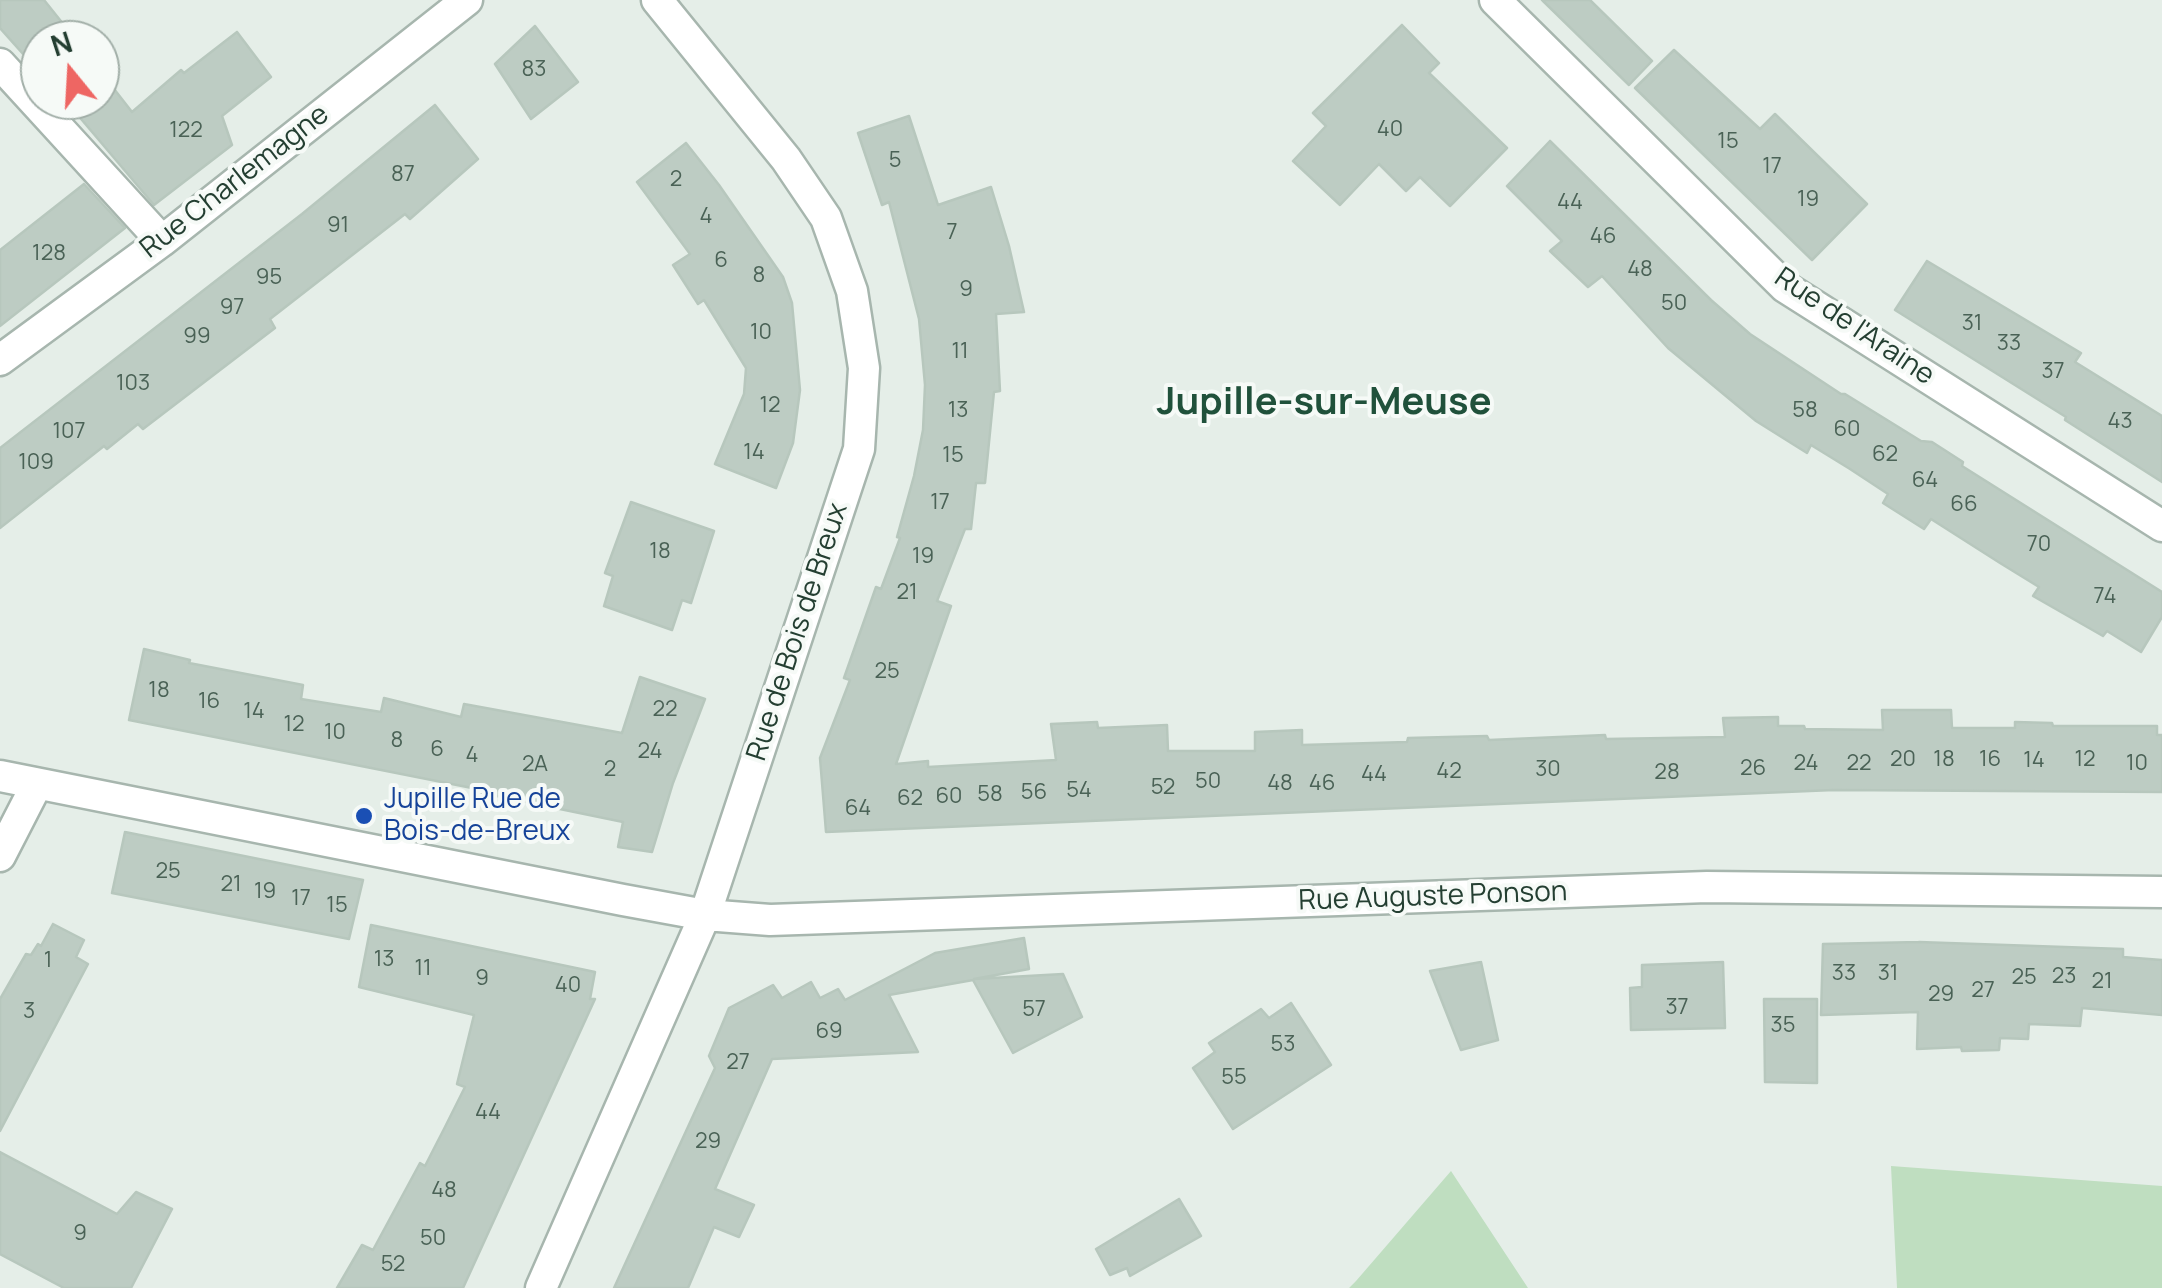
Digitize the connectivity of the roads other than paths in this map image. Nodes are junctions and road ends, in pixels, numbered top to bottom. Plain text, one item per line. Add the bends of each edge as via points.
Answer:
1 (468, 0) edge
2 (657, 0) edge
3 (1495, 0) edge
4 (0, 64) edge
5 (162, 240) junction
6 (0, 360) edge
7 (2162, 526) edge
8 (0, 776) edge
9 (37, 784) junction
10 (0, 856) edge
11 (2162, 892) edge
12 (704, 915) junction
13 (541, 1288) edge

1 - 5 street, Rue Charlemagne
2 - 12 street, Rue de Bois de Breux via 826,218 852,291 864,368 859,449
3 - 7 street, Rue de l'Araine via 1785,287
4 - 5 street
5 - 6 street, Rue Charlemagne
8 - 9 street, Rue Auguste Ponson
9 - 10 street
9 - 12 street, Rue Auguste Ponson
11 - 12 street, Rue Auguste Ponson via 1707,887 770,920
12 - 13 street, Rue de Bois de Breux

